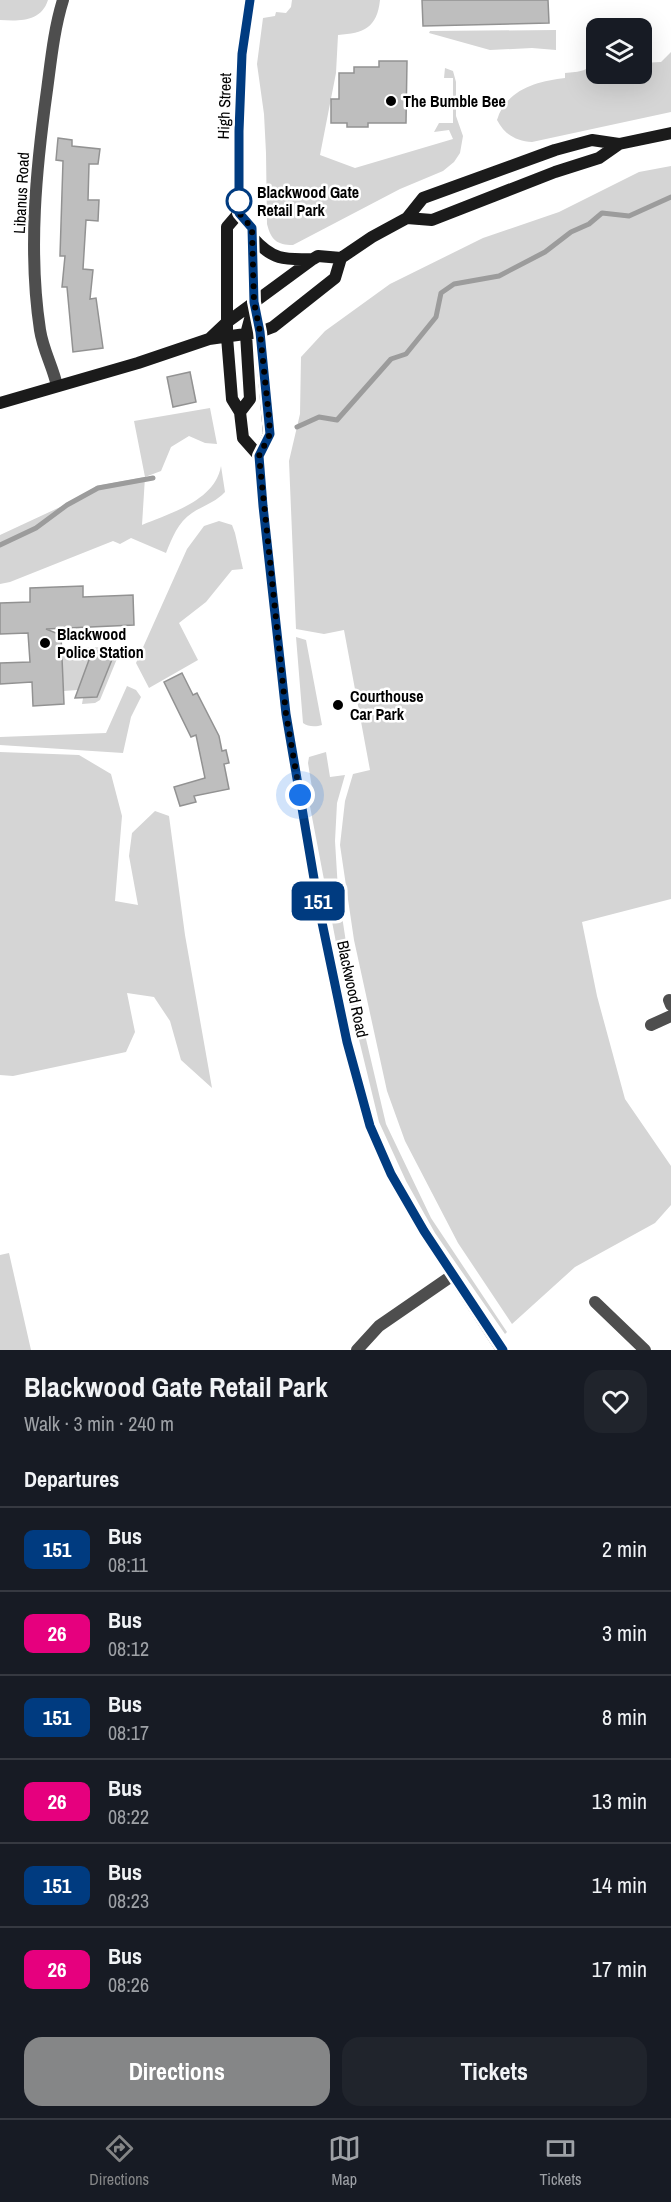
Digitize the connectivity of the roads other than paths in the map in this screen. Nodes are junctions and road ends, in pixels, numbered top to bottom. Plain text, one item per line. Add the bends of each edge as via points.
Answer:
1 (63, 0) edge
2 (250, 0) edge
3 (671, 133) edge
4 (619, 144) junction
5 (239, 213) junction
6 (407, 218) junction
7 (252, 237) junction
8 (341, 258) junction
9 (314, 259) junction
10 (254, 302) junction
11 (257, 315) joint
12 (226, 323) junction
13 (260, 332) junction
14 (246, 334) junction
15 (227, 337) junction
16 (209, 339) junction
17 (57, 386) junction
18 (0, 403) edge
19 (240, 412) junction
20 (259, 456) junction
21 (671, 1016) edge
22 (651, 1025) dead end
23 (453, 1275) junction
24 (595, 1302) dead end
25 (357, 1350) edge
26 (502, 1350) edge
27 (645, 1350) edge

1 - 17 street, Libanus Road via 38,160 35,236 40,330
2 - 5 main road, High Street via 242,54
3 - 4 main road
4 - 6 main road via 599,158 432,220
4 - 6 main road via 591,140 555,150 423,198
5 - 7 main road, High Street via 252,228
5 - 12 main road, High Street via 227,227
6 - 8 main road
7 - 9 main road via 262,249 279,258
7 - 10 main road, High Street
8 - 9 main road
8 - 13 main road via 335,278 273,327
9 - 10 main road
10 - 11 main road, High Street
10 - 12 main road
10 - 14 main road
11 - 13 main road, Blackwood Road
12 - 15 main road, High Street
12 - 16 main road
13 - 14 main road
13 - 20 main road, Blackwood Road via 270,434
14 - 15 main road
14 - 19 main road via 250,399
15 - 16 main road
15 - 19 main road, Blackwood Road via 232,399
16 - 17 main road
17 - 18 main road
19 - 20 main road, Blackwood Road via 243,438
20 - 23 main road, Blackwood Road via 286,714 319,908 347,1042 370,1126 391,1174
21 - 22 street
23 - 25 street via 379,1326
23 - 26 main road, Blackwood Road
24 - 27 street

